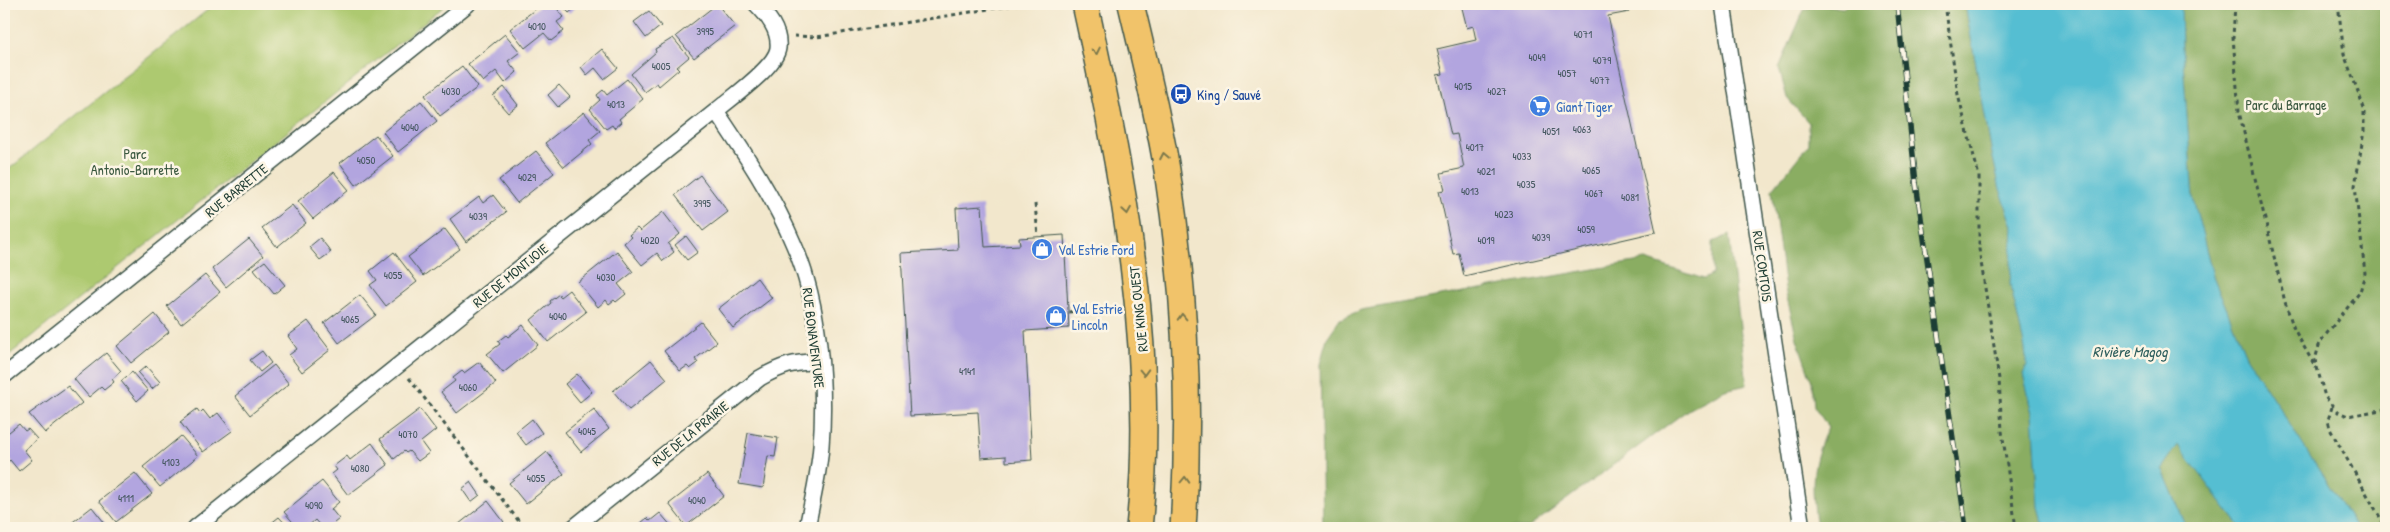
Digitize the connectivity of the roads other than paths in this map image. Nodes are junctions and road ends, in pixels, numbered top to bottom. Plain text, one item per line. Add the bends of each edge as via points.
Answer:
1 (468, 4) edge
2 (756, 4) edge
3 (1085, 4) edge
4 (1131, 4) edge
5 (1723, 4) edge
6 (716, 111) junction
7 (819, 362) junction
8 (4, 376) edge
9 (195, 528) edge
10 (572, 528) edge
11 (807, 528) edge
12 (1138, 528) edge
13 (1183, 528) edge
14 (1802, 528) edge

1 - 8 street, RUE BARRETTE
2 - 6 street, RUE DE MONTJOIE via 778,36 778,49 774,58
3 -> 12 main road, RUE KING OUEST via 1122,179 1138,299 1145,410 1145,454
13 -> 4 main road via 1186,426 1178,264 1167,170
5 - 14 street, RUE COMTOIS
6 - 7 street, RUE BONAVENTURE via 764,185 795,246 807,282
6 - 9 street, RUE DE MONTJOIE
7 - 10 street, RUE DE LA PRAIRIE via 800,361 760,378
7 - 11 street, RUE BONAVENTURE via 821,446

